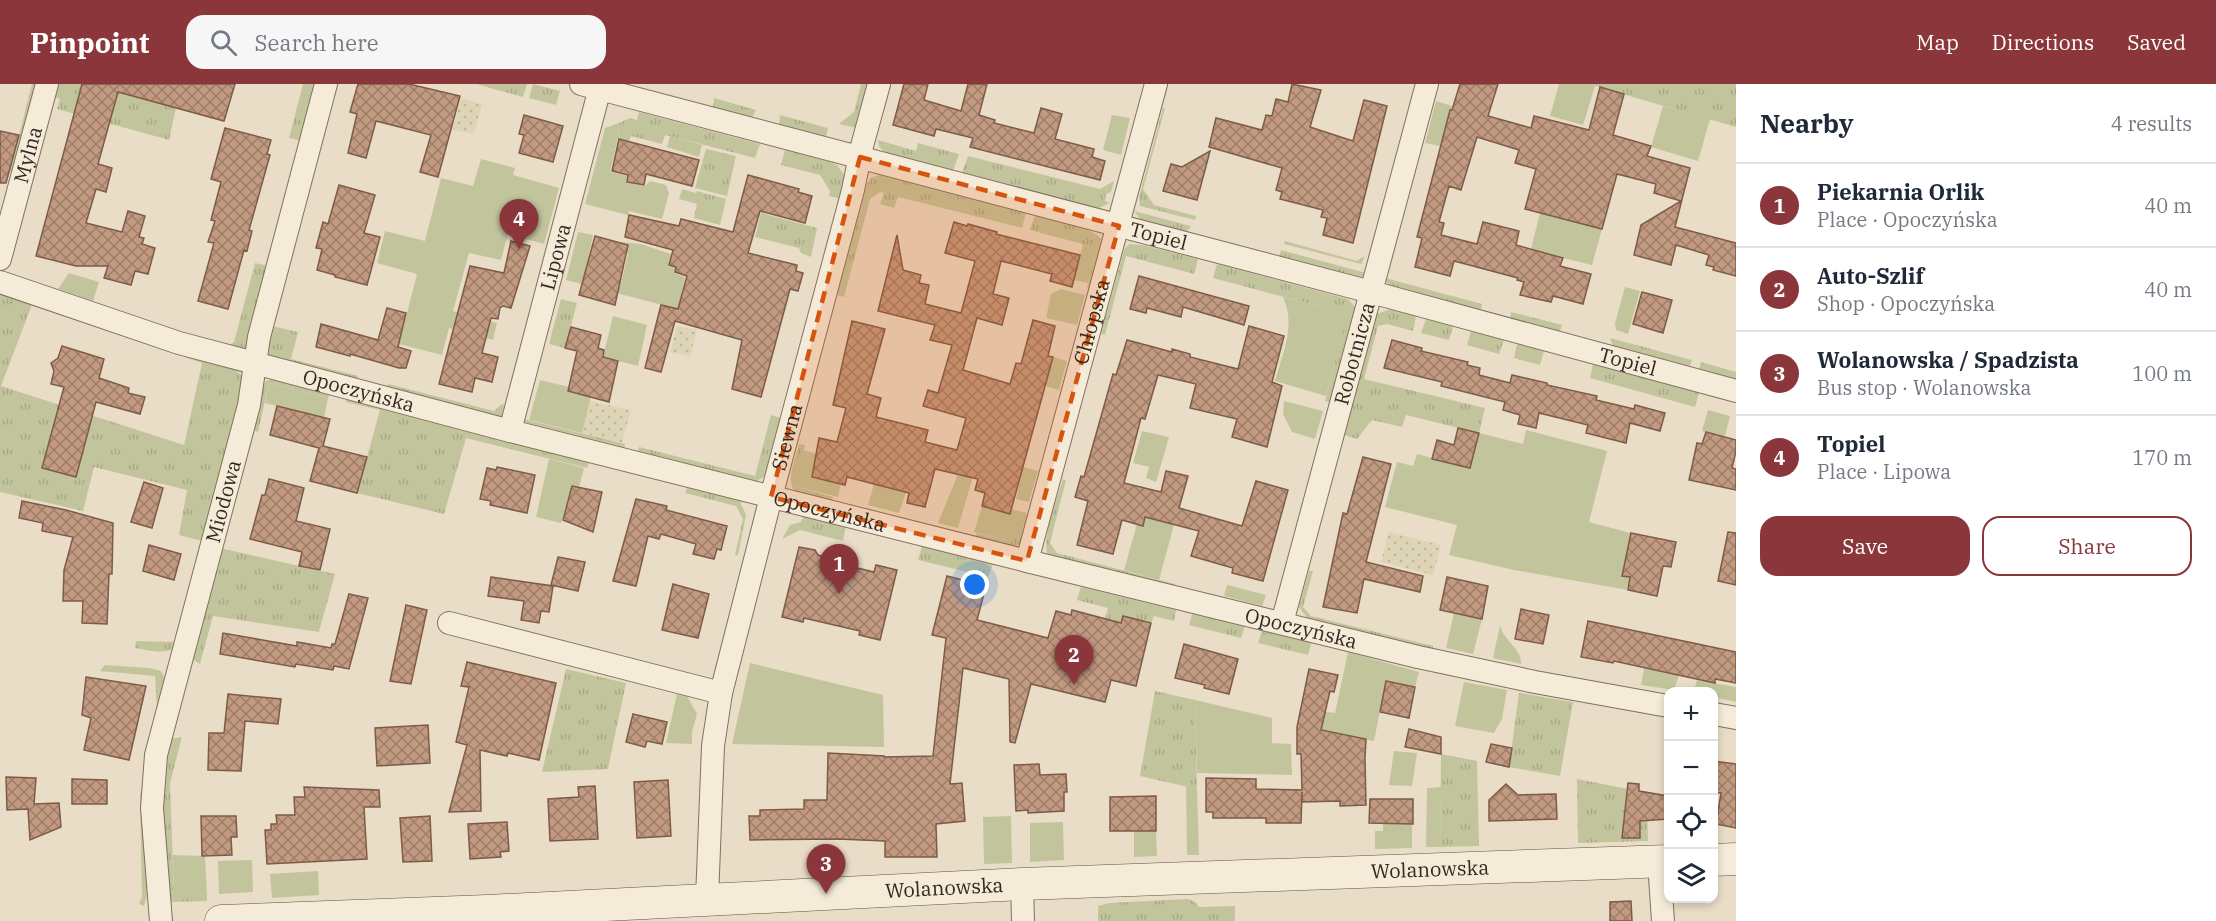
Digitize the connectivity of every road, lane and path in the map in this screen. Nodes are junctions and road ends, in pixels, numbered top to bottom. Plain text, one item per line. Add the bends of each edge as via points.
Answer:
1 (47, 84) edge
2 (326, 84) edge
3 (879, 84) edge
4 (1156, 84) edge
5 (1427, 84) edge
6 (594, 86) edge
7 (860, 157) junction
8 (1119, 226) junction
9 (0, 259) edge
10 (0, 282) edge
11 (1371, 292) junction
12 (256, 365) junction
13 (1736, 391) edge
14 (510, 431) junction
15 (771, 497) junction
16 (1027, 561) junction
17 (448, 623) dead end
18 (1282, 623) junction
19 (721, 693) junction
20 (1664, 705) edge
21 (1718, 715) edge
22 (1736, 718) edge
23 (1736, 859) edge
24 (1718, 860) edge
25 (1664, 861) edge
26 (1022, 884) junction
27 (707, 899) junction
28 (339, 919) edge
29 (161, 921) edge
30 (222, 921) edge
31 (1023, 921) edge
32 (1663, 921) edge

1 - 9 street, Mylna
2 - 12 street, Miodowa via 259,337
3 - 7 street, Siewna
4 - 8 street, Chłopska
5 - 11 street, Robotnicza
6 - 7 street, Topiel
6 - 14 street, Lipowa
7 - 8 street, Topiel
7 - 15 street, Siewna
8 - 11 street, Topiel
8 - 16 street, Chłopska
10 - 12 street, Opoczyńska
11 - 13 street, Topiel
11 - 18 street, Robotnicza
12 - 14 street, Opoczyńska
12 - 29 street, Miodowa via 249,405 156,755 153,808
14 - 15 street, Opoczyńska
15 - 16 street, Opoczyńska
15 - 19 street, Siewna
16 - 18 street, Opoczyńska
17 - 19 street
18 - 20 street, Opoczyńska via 1515,678
19 - 27 street, Siewna via 713,746
21 - 22 street
23 - 24 street
25 - 26 street, Wolanowska
25 - 32 street
26 - 27 street, Wolanowska
26 - 31 street
27 - 28 street, Wolanowska
28 - 30 street, Wolanowska

